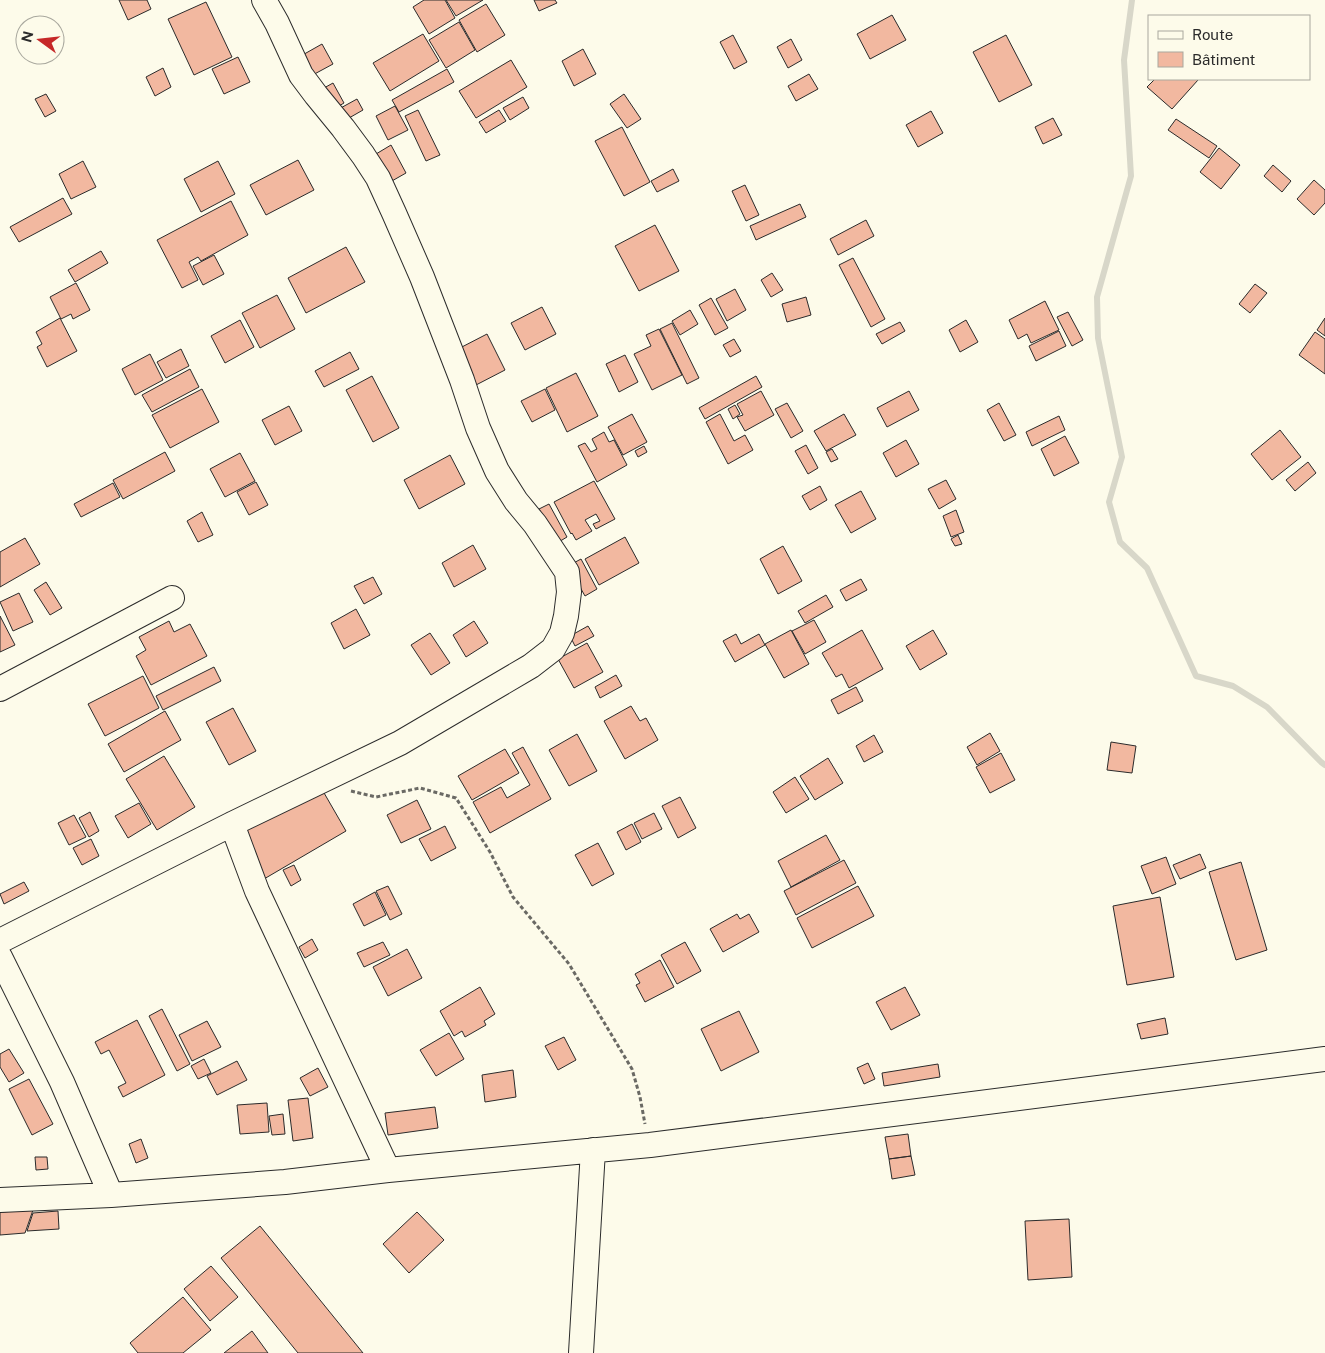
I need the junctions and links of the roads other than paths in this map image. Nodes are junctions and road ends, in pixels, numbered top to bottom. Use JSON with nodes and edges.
{"nodes":[{"id":1,"x":264,"y":0,"type":"edge"},
{"id":2,"x":172,"y":598,"type":"dead end"},
{"id":3,"x":0,"y":689,"type":"edge"},
{"id":4,"x":232,"y":824,"type":"junction"},
{"id":5,"x":0,"y":941,"type":"edge"},
{"id":6,"x":0,"y":956,"type":"edge"},
{"id":7,"x":1325,"y":1059,"type":"edge"},
{"id":8,"x":593,"y":1150,"type":"junction"},
{"id":9,"x":388,"y":1170,"type":"junction"},
{"id":10,"x":111,"y":1195,"type":"junction"},
{"id":11,"x":0,"y":1200,"type":"edge"},
{"id":12,"x":581,"y":1353,"type":"edge"}],
"edges":[{"from":1,"to":4,"type":"street"},
{"from":2,"to":3,"type":"street"},
{"from":4,"to":5,"type":"street"},
{"from":4,"to":9,"type":"street"},
{"from":6,"to":10,"type":"street"},
{"from":7,"to":8,"type":"street"},
{"from":8,"to":9,"type":"street"},
{"from":8,"to":12,"type":"street"},
{"from":9,"to":10,"type":"street"},
{"from":10,"to":11,"type":"street"}]}
